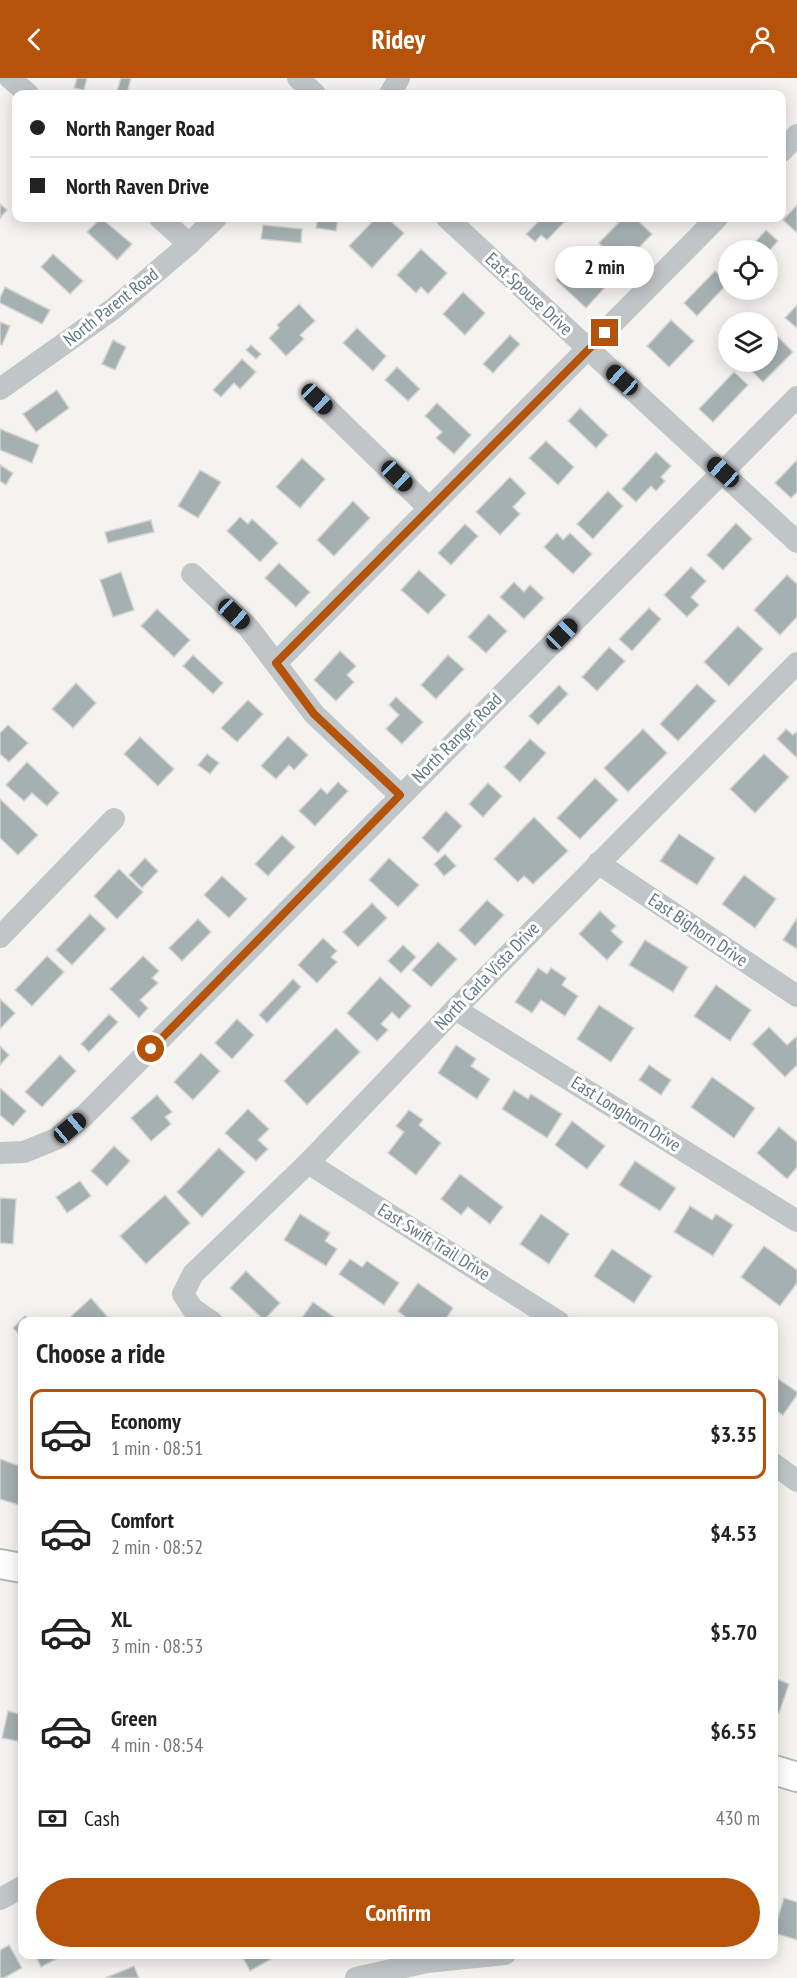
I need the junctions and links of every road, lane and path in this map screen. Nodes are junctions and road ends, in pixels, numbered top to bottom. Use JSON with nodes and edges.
{"nodes":[{"id":1,"x":10,"y":78,"type":"edge"},
{"id":2,"x":298,"y":78,"type":"edge"},
{"id":3,"x":23,"y":90,"type":"edge"},
{"id":4,"x":311,"y":90,"type":"edge"},
{"id":5,"x":797,"y":135,"type":"edge"},
{"id":6,"x":786,"y":147,"type":"edge"},
{"id":7,"x":164,"y":222,"type":"edge"},
{"id":8,"x":212,"y":222,"type":"edge"},
{"id":9,"x":451,"y":222,"type":"edge"},
{"id":10,"x":713,"y":222,"type":"edge"},
{"id":11,"x":189,"y":244,"type":"junction"},
{"id":12,"x":589,"y":350,"type":"junction"},
{"id":13,"x":0,"y":389,"type":"edge"},
{"id":14,"x":797,"y":397,"type":"edge"},
{"id":15,"x":317,"y":399,"type":"dead end"},
{"id":16,"x":723,"y":472,"type":"junction"},
{"id":17,"x":429,"y":508,"type":"junction"},
{"id":18,"x":797,"y":542,"type":"edge"},
{"id":19,"x":192,"y":574,"type":"dead end"},
{"id":20,"x":276,"y":663,"type":"junction"},
{"id":21,"x":797,"y":663,"type":"edge"},
{"id":22,"x":400,"y":795,"type":"junction"},
{"id":23,"x":114,"y":819,"type":"dead end"},
{"id":24,"x":598,"y":863,"type":"junction"},
{"id":25,"x":0,"y":937,"type":"edge"},
{"id":26,"x":797,"y":996,"type":"edge"},
{"id":27,"x":455,"y":1009,"type":"junction"},
{"id":28,"x":0,"y":1153,"type":"edge"},
{"id":29,"x":308,"y":1163,"type":"junction"},
{"id":30,"x":797,"y":1221,"type":"edge"},
{"id":31,"x":205,"y":1317,"type":"edge"},
{"id":32,"x":551,"y":1317,"type":"edge"},
{"id":33,"x":778,"y":1467,"type":"edge"},
{"id":34,"x":797,"y":1481,"type":"edge"},
{"id":35,"x":0,"y":1564,"type":"edge"},
{"id":36,"x":18,"y":1567,"type":"edge"},
{"id":37,"x":778,"y":1771,"type":"edge"},
{"id":38,"x":797,"y":1777,"type":"edge"},
{"id":39,"x":18,"y":1889,"type":"edge"},
{"id":40,"x":0,"y":1899,"type":"edge"},
{"id":41,"x":456,"y":1959,"type":"edge"},
{"id":42,"x":356,"y":1978,"type":"edge"}],
"edges":[{"from":1,"to":3,"type":"street"},
{"from":2,"to":4,"type":"street"},
{"from":5,"to":6,"type":"street"},
{"from":7,"to":11,"type":"street"},
{"from":8,"to":11,"type":"street","name":"North Parent Road"},
{"from":9,"to":12,"type":"street","name":"East Spouse Drive"},
{"from":10,"to":12,"type":"street"},
{"from":11,"to":13,"type":"street","name":"North Parent Road"},
{"from":12,"to":16,"type":"street","name":"East Spouse Drive"},
{"from":12,"to":17,"type":"street"},
{"from":14,"to":16,"type":"street","name":"North Ranger Road"},
{"from":15,"to":17,"type":"street"},
{"from":16,"to":18,"type":"street","name":"East Spouse Drive"},
{"from":16,"to":22,"type":"street","name":"North Ranger Road"},
{"from":17,"to":20,"type":"street"},
{"from":19,"to":20,"type":"street"},
{"from":20,"to":22,"type":"street"},
{"from":21,"to":24,"type":"street","name":"North Carla Vista Drive"},
{"from":22,"to":28,"type":"street","name":"North Ranger Road"},
{"from":23,"to":25,"type":"street"},
{"from":24,"to":26,"type":"street","name":"East Bighorn Drive"},
{"from":24,"to":27,"type":"street","name":"North Carla Vista Drive"},
{"from":27,"to":29,"type":"street","name":"North Carla Vista Drive"},
{"from":27,"to":30,"type":"street","name":"East Longhorn Drive"},
{"from":29,"to":31,"type":"street","name":"North Carla Vista Drive"},
{"from":29,"to":32,"type":"street","name":"East Swift Trail Drive"},
{"from":33,"to":34,"type":"street"},
{"from":35,"to":36,"type":"main road"},
{"from":37,"to":38,"type":"main road"},
{"from":39,"to":40,"type":"street"},
{"from":41,"to":42,"type":"street"}]}
